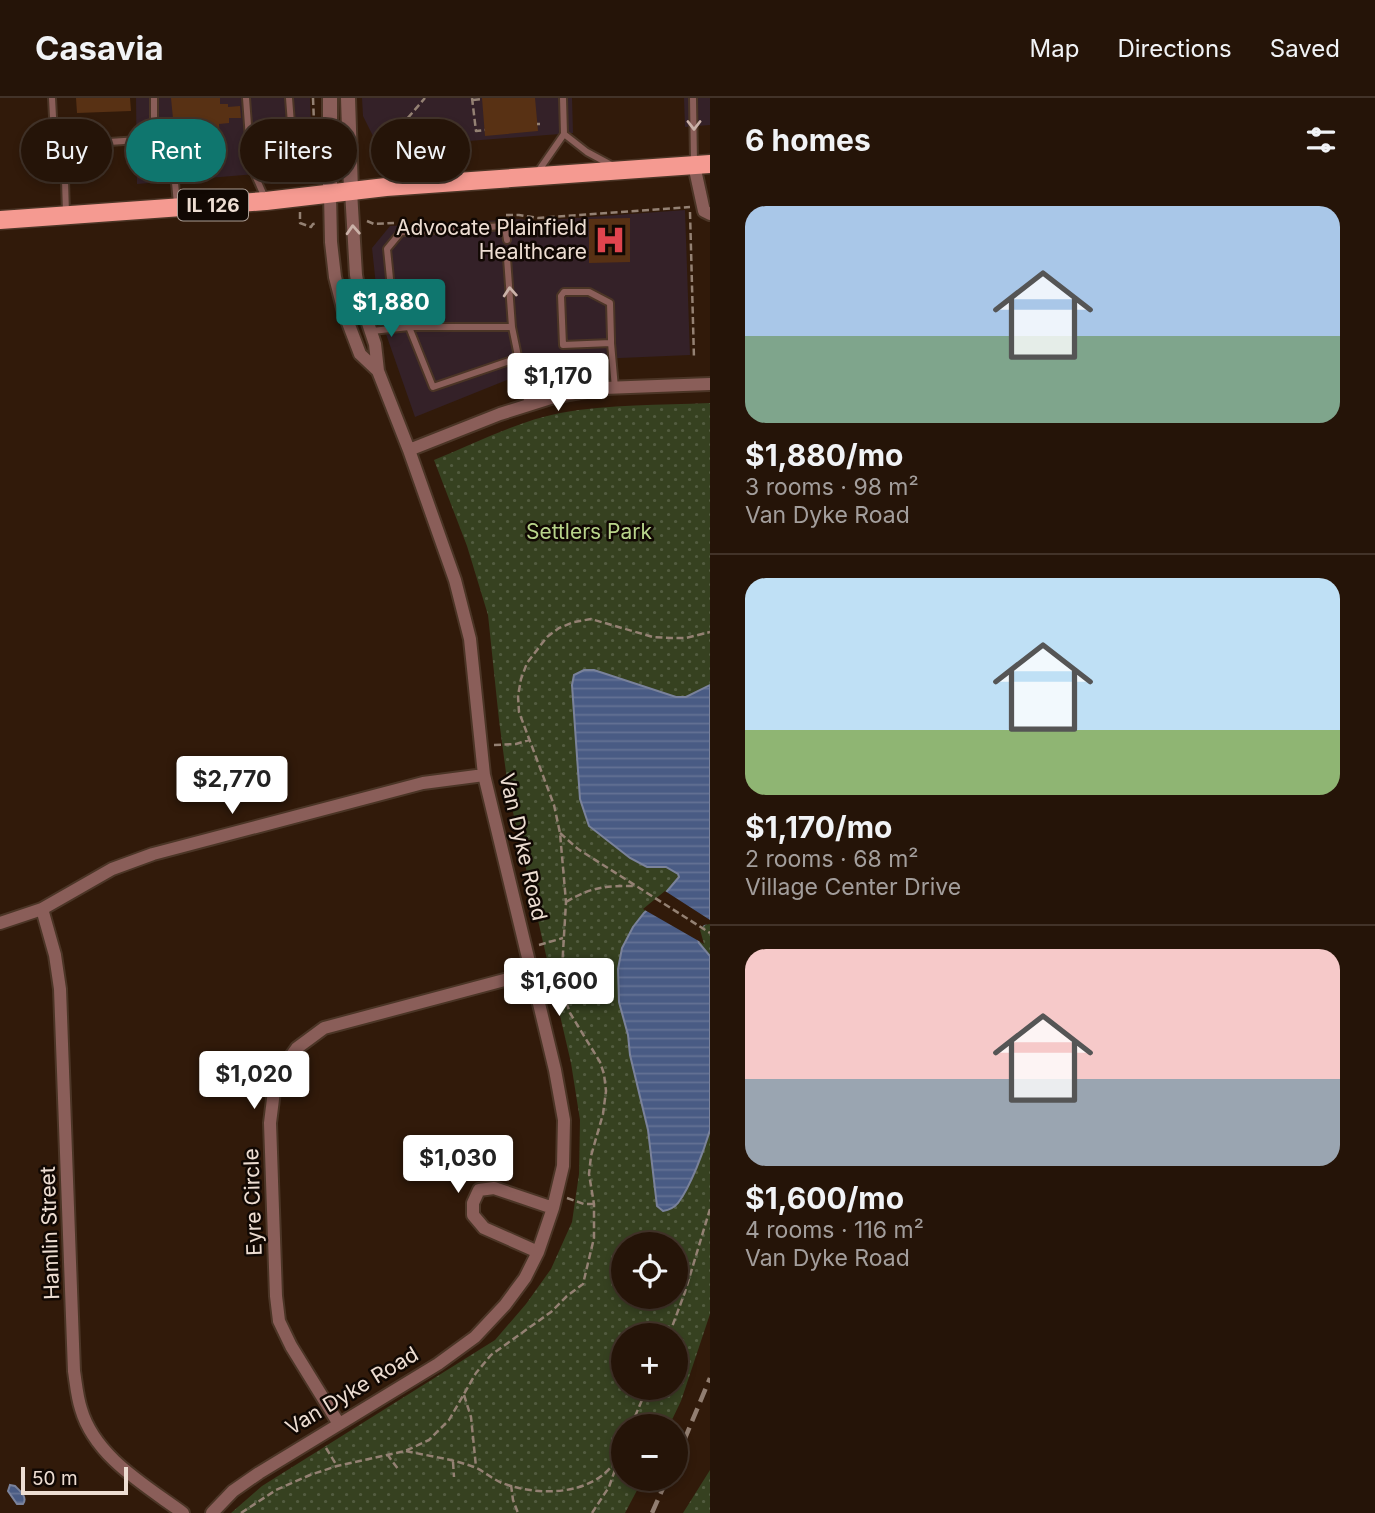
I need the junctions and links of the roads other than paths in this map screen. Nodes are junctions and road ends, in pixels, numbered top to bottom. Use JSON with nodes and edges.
{"nodes":[{"id":1,"x":52,"y":98,"type":"edge"},
{"id":2,"x":154,"y":98,"type":"edge"},
{"id":3,"x":246,"y":98,"type":"edge"},
{"id":4,"x":289,"y":98,"type":"edge"},
{"id":5,"x":330,"y":98,"type":"edge"},
{"id":6,"x":348,"y":98,"type":"edge"},
{"id":7,"x":563,"y":98,"type":"edge"},
{"id":8,"x":693,"y":98,"type":"edge"},
{"id":9,"x":53,"y":119,"type":"edge"},
{"id":10,"x":154,"y":119,"type":"edge"},
{"id":11,"x":248,"y":119,"type":"edge"},
{"id":12,"x":291,"y":119,"type":"edge"},
{"id":13,"x":564,"y":134,"type":"junction"},
{"id":14,"x":702,"y":164,"type":"edge"},
{"id":15,"x":621,"y":170,"type":"junction"},
{"id":16,"x":534,"y":177,"type":"junction"},
{"id":17,"x":65,"y":182,"type":"edge"},
{"id":18,"x":175,"y":182,"type":"edge"},
{"id":19,"x":258,"y":182,"type":"edge"},
{"id":20,"x":351,"y":191,"type":"junction"},
{"id":21,"x":330,"y":194,"type":"junction"},
{"id":22,"x":266,"y":201,"type":"junction"},
{"id":23,"x":177,"y":207,"type":"junction"},
{"id":24,"x":710,"y":214,"type":"edge"},
{"id":25,"x":66,"y":216,"type":"junction"},
{"id":26,"x":0,"y":220,"type":"edge"},
{"id":27,"x":506,"y":240,"type":"dead end"},
{"id":28,"x":508,"y":258,"type":"dead end"},
{"id":29,"x":409,"y":327,"type":"junction"},
{"id":30,"x":512,"y":327,"type":"junction"},
{"id":31,"x":395,"y":328,"type":"junction"},
{"id":32,"x":372,"y":331,"type":"junction"},
{"id":33,"x":611,"y":343,"type":"junction"},
{"id":34,"x":518,"y":358,"type":"junction"},
{"id":35,"x":378,"y":371,"type":"junction"},
{"id":36,"x":710,"y":384,"type":"edge"},
{"id":37,"x":615,"y":388,"type":"junction"},
{"id":38,"x":528,"y":405,"type":"junction"},
{"id":39,"x":409,"y":450,"type":"junction"},
{"id":40,"x":484,"y":775,"type":"junction"},
{"id":41,"x":42,"y":909,"type":"junction"},
{"id":42,"x":0,"y":923,"type":"edge"},
{"id":43,"x":531,"y":973,"type":"junction"},
{"id":44,"x":553,"y":1208,"type":"junction"},
{"id":45,"x":538,"y":1252,"type":"junction"},
{"id":46,"x":339,"y":1424,"type":"junction"},
{"id":47,"x":183,"y":1513,"type":"edge"},
{"id":48,"x":212,"y":1513,"type":"edge"}],
"edges":[{"from":1,"to":9,"type":"lane"},
{"from":2,"to":10,"type":"lane"},
{"from":3,"to":11,"type":"lane"},
{"from":4,"to":12,"type":"lane"},
{"from":5,"to":21,"type":"street","name":"Van Dyke Road"},
{"from":6,"to":20,"type":"street","name":"Van Dyke Road"},
{"from":7,"to":13,"type":"lane"},
{"from":8,"to":14,"type":"lane","one_way":true},
{"from":13,"to":15,"type":"lane"},
{"from":13,"to":16,"type":"lane"},
{"from":14,"to":15,"type":"main road"},
{"from":14,"to":24,"type":"street"},
{"from":15,"to":16,"type":"main road"},
{"from":16,"to":20,"type":"main road"},
{"from":17,"to":25,"type":"lane"},
{"from":18,"to":23,"type":"lane"},
{"from":19,"to":22,"type":"lane"},
{"from":20,"to":21,"type":"main road"},
{"from":32,"to":20,"type":"street","name":"Van Dyke Road","one_way":true},
{"from":21,"to":22,"type":"main road","number":"IL 126"},
{"from":21,"to":35,"type":"street","name":"Van Dyke Road"},
{"from":22,"to":23,"type":"main road","number":"IL 126"},
{"from":23,"to":25,"type":"main road","number":"IL 126"},
{"from":25,"to":26,"type":"main road","number":"IL 126"},
{"from":27,"to":31,"type":"lane"},
{"from":30,"to":28,"type":"lane","one_way":true},
{"from":29,"to":30,"type":"lane"},
{"from":29,"to":31,"type":"lane"},
{"from":29,"to":34,"type":"lane"},
{"from":30,"to":34,"type":"lane"},
{"from":31,"to":32,"type":"lane"},
{"from":32,"to":35,"type":"street","name":"Van Dyke Road"},
{"from":33,"to":33,"type":"lane"},
{"from":33,"to":37,"type":"lane"},
{"from":34,"to":38,"type":"lane"},
{"from":35,"to":39,"type":"street","name":"Van Dyke Road"},
{"from":36,"to":37,"type":"street"},
{"from":37,"to":38,"type":"street"},
{"from":38,"to":39,"type":"street"},
{"from":39,"to":40,"type":"street","name":"Van Dyke Road"},
{"from":40,"to":41,"type":"street"},
{"from":40,"to":43,"type":"street","name":"Van Dyke Road"},
{"from":41,"to":42,"type":"street"},
{"from":41,"to":47,"type":"street","name":"Hamlin Street"},
{"from":43,"to":44,"type":"street","name":"Van Dyke Road"},
{"from":43,"to":46,"type":"street","name":"Eyre Circle"},
{"from":44,"to":45,"type":"street","name":"Van Dyke Road"},
{"from":44,"to":45,"type":"street"},
{"from":45,"to":46,"type":"street","name":"Van Dyke Road"},
{"from":46,"to":48,"type":"street","name":"Van Dyke Road"}]}
